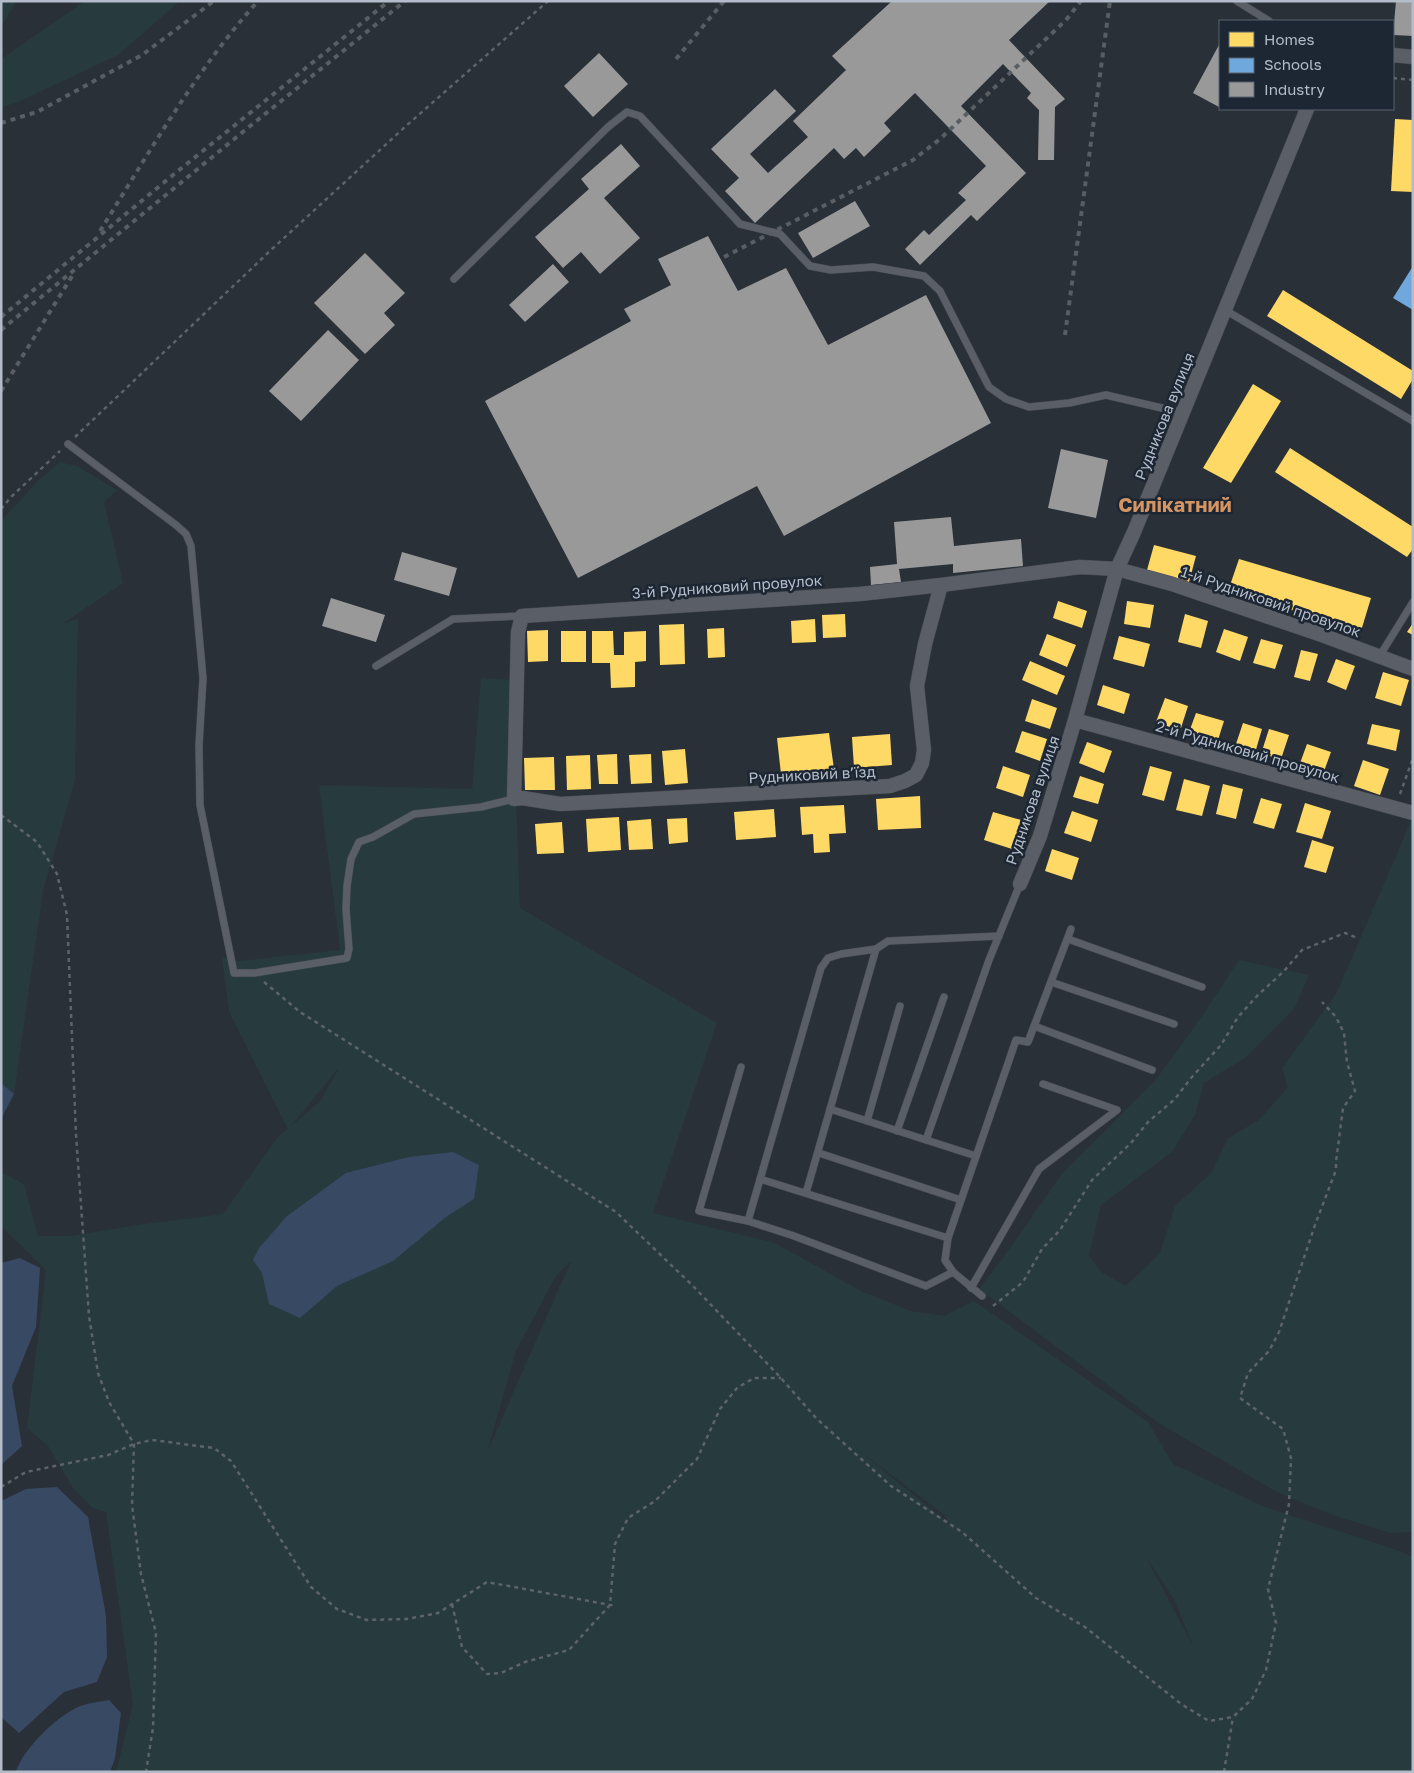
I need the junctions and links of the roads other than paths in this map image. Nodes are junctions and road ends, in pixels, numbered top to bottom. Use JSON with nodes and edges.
{"nodes":[{"id":1,"x":1237,"y":1,"type":"edge"},
{"id":2,"x":1267,"y":20,"type":"edge"},
{"id":3,"x":1394,"y":55,"type":"edge"},
{"id":4,"x":1413,"y":57,"type":"edge"},
{"id":5,"x":1307,"y":110,"type":"edge"},
{"id":6,"x":454,"y":278,"type":"dead end"},
{"id":7,"x":1225,"y":310,"type":"junction"},
{"id":8,"x":1183,"y":413,"type":"junction"},
{"id":9,"x":1413,"y":421,"type":"edge"},
{"id":10,"x":68,"y":444,"type":"road end"},
{"id":11,"x":1117,"y":569,"type":"junction"},
{"id":12,"x":941,"y":585,"type":"junction"},
{"id":13,"x":1413,"y":602,"type":"edge"},
{"id":14,"x":522,"y":616,"type":"junction"},
{"id":15,"x":1379,"y":657,"type":"junction"},
{"id":16,"x":376,"y":666,"type":"dead end"},
{"id":17,"x":1413,"y":669,"type":"edge"},
{"id":18,"x":1076,"y":720,"type":"junction"},
{"id":19,"x":514,"y":799,"type":"junction"},
{"id":20,"x":1413,"y":813,"type":"edge"},
{"id":21,"x":1020,"y":884,"type":"joint"},
{"id":22,"x":1071,"y":929,"type":"dead end"},
{"id":23,"x":999,"y":936,"type":"junction"},
{"id":24,"x":1068,"y":939,"type":"junction"},
{"id":25,"x":876,"y":949,"type":"junction"},
{"id":26,"x":1051,"y":982,"type":"junction"},
{"id":27,"x":1202,"y":987,"type":"dead end"},
{"id":28,"x":944,"y":997,"type":"dead end"},
{"id":29,"x":900,"y":1006,"type":"dead end"},
{"id":30,"x":1174,"y":1024,"type":"dead end"},
{"id":31,"x":1034,"y":1026,"type":"junction"},
{"id":32,"x":741,"y":1067,"type":"dead end"},
{"id":33,"x":1152,"y":1070,"type":"dead end"},
{"id":34,"x":1044,"y":1084,"type":"dead end"},
{"id":35,"x":830,"y":1109,"type":"junction"},
{"id":36,"x":867,"y":1121,"type":"junction"},
{"id":37,"x":897,"y":1131,"type":"junction"},
{"id":38,"x":926,"y":1140,"type":"junction"},
{"id":39,"x":819,"y":1153,"type":"junction"},
{"id":40,"x":976,"y":1156,"type":"junction"},
{"id":41,"x":760,"y":1179,"type":"junction"},
{"id":42,"x":806,"y":1193,"type":"junction"},
{"id":43,"x":961,"y":1200,"type":"junction"},
{"id":44,"x":748,"y":1221,"type":"junction"},
{"id":45,"x":948,"y":1238,"type":"junction"},
{"id":46,"x":953,"y":1272,"type":"junction"},
{"id":47,"x":971,"y":1288,"type":"junction"},
{"id":48,"x":982,"y":1296,"type":"dead end"}],
"edges":[{"from":1,"to":2,"type":"lane"},
{"from":3,"to":4,"type":"street"},
{"from":5,"to":7,"type":"street","name":"Рудникова вулиця"},
{"from":6,"to":8,"type":"lane"},
{"from":7,"to":8,"type":"street","name":"Рудникова вулиця"},
{"from":7,"to":9,"type":"lane"},
{"from":8,"to":11,"type":"street","name":"Рудникова вулиця"},
{"from":10,"to":19,"type":"lane"},
{"from":11,"to":12,"type":"street","name":"3-й Рудниковий провулок"},
{"from":11,"to":15,"type":"street","name":"1-й Рудниковий провулок"},
{"from":11,"to":18,"type":"street","name":"Рудникова вулиця"},
{"from":12,"to":14,"type":"street","name":"3-й Рудниковий провулок"},
{"from":12,"to":19,"type":"street","name":"Рудниковий в’їзд"},
{"from":13,"to":15,"type":"lane"},
{"from":14,"to":16,"type":"lane"},
{"from":14,"to":19,"type":"street"},
{"from":15,"to":17,"type":"street","name":"1-й Рудниковий провулок"},
{"from":18,"to":20,"type":"street","name":"2-й Рудниковий провулок"},
{"from":18,"to":21,"type":"street","name":"Рудникова вулиця"},
{"from":21,"to":23,"type":"lane"},
{"from":22,"to":24,"type":"lane"},
{"from":23,"to":25,"type":"lane"},
{"from":23,"to":38,"type":"lane"},
{"from":24,"to":26,"type":"lane"},
{"from":24,"to":27,"type":"lane"},
{"from":25,"to":35,"type":"lane"},
{"from":25,"to":41,"type":"lane"},
{"from":26,"to":30,"type":"lane"},
{"from":26,"to":31,"type":"lane"},
{"from":28,"to":37,"type":"lane"},
{"from":29,"to":36,"type":"lane"},
{"from":31,"to":33,"type":"lane"},
{"from":31,"to":40,"type":"lane"},
{"from":32,"to":44,"type":"lane"},
{"from":34,"to":47,"type":"lane"},
{"from":35,"to":36,"type":"lane"},
{"from":35,"to":39,"type":"lane"},
{"from":36,"to":37,"type":"lane"},
{"from":37,"to":38,"type":"lane"},
{"from":38,"to":40,"type":"lane"},
{"from":39,"to":42,"type":"lane"},
{"from":39,"to":43,"type":"lane"},
{"from":40,"to":43,"type":"lane"},
{"from":41,"to":42,"type":"lane"},
{"from":41,"to":44,"type":"lane"},
{"from":42,"to":45,"type":"lane"},
{"from":43,"to":45,"type":"lane"},
{"from":44,"to":46,"type":"lane"},
{"from":45,"to":46,"type":"lane"},
{"from":46,"to":47,"type":"lane"},
{"from":47,"to":48,"type":"lane"}]}
